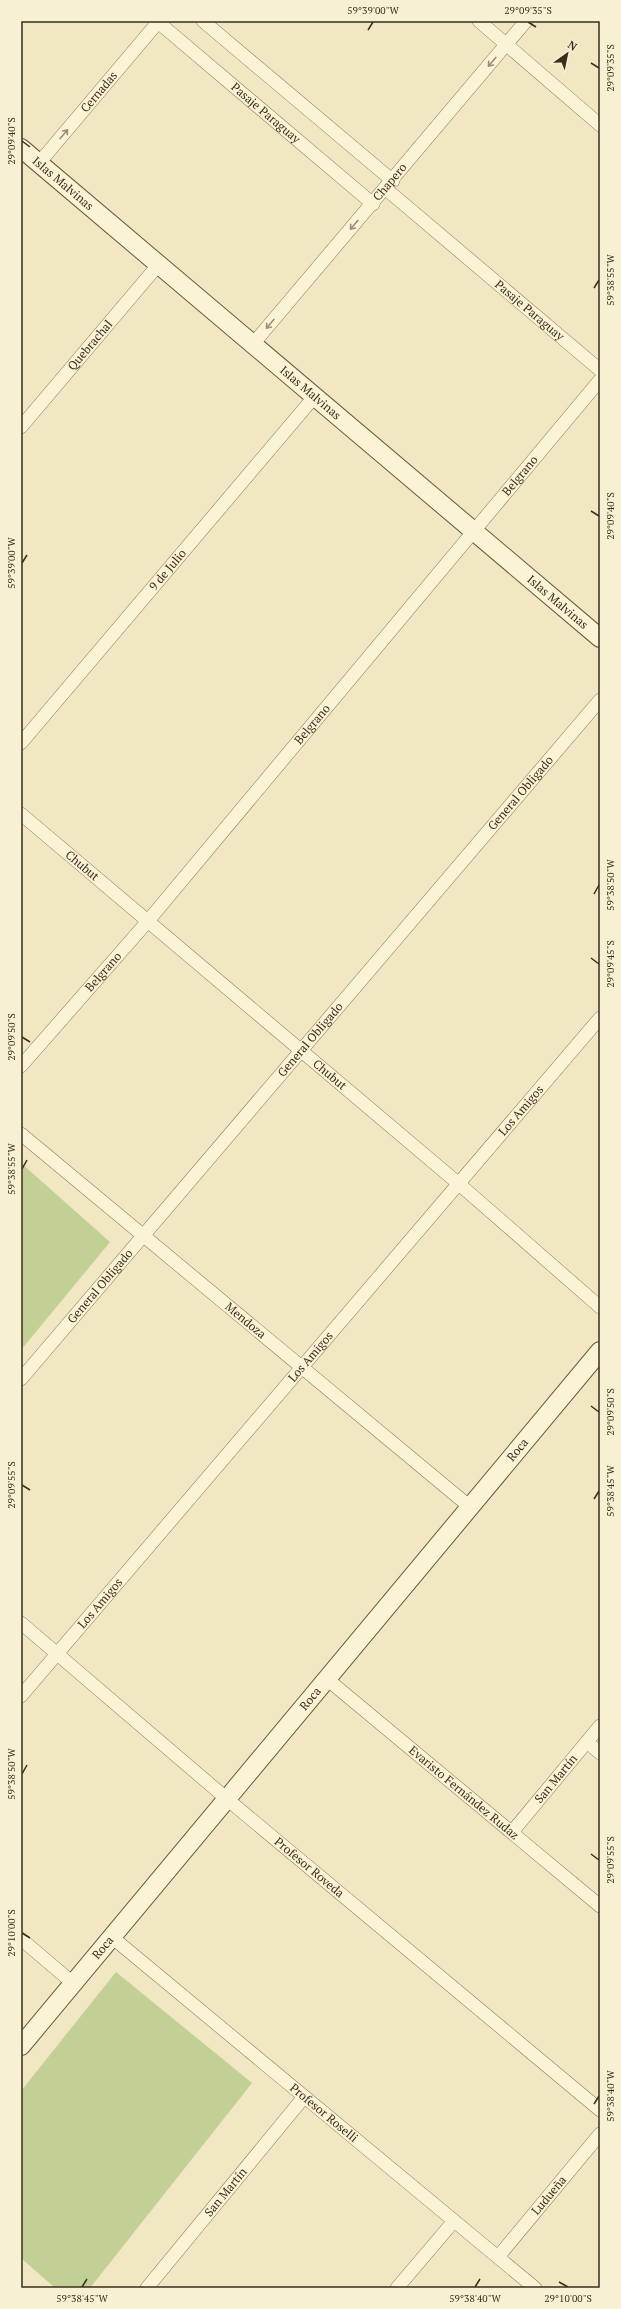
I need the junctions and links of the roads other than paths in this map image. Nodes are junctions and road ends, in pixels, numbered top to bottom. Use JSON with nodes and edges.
{"nodes":[{"id":1,"x":158,"y":21,"type":"edge"},
{"id":2,"x":203,"y":21,"type":"edge"},
{"id":3,"x":479,"y":21,"type":"edge"},
{"id":4,"x":526,"y":21,"type":"edge"},
{"id":5,"x":507,"y":44,"type":"junction"},
{"id":6,"x":600,"y":125,"type":"edge"},
{"id":7,"x":21,"y":148,"type":"edge"},
{"id":8,"x":39,"y":164,"type":"junction"},
{"id":9,"x":389,"y":185,"type":"junction"},
{"id":10,"x":373,"y":204,"type":"junction"},
{"id":11,"x":158,"y":264,"type":"junction"},
{"id":12,"x":254,"y":344,"type":"junction"},
{"id":13,"x":600,"y":370,"type":"edge"},
{"id":14,"x":600,"y":380,"type":"edge"},
{"id":15,"x":315,"y":396,"type":"junction"},
{"id":16,"x":21,"y":427,"type":"edge"},
{"id":17,"x":474,"y":531,"type":"junction"},
{"id":18,"x":600,"y":638,"type":"edge"},
{"id":19,"x":600,"y":700,"type":"edge"},
{"id":20,"x":21,"y":743,"type":"edge"},
{"id":21,"x":21,"y":814,"type":"edge"},
{"id":22,"x":148,"y":921,"type":"junction"},
{"id":23,"x":600,"y":1018,"type":"edge"},
{"id":24,"x":301,"y":1051,"type":"junction"},
{"id":25,"x":21,"y":1066,"type":"edge"},
{"id":26,"x":21,"y":1134,"type":"edge"},
{"id":27,"x":459,"y":1184,"type":"junction"},
{"id":28,"x":143,"y":1236,"type":"junction"},
{"id":29,"x":600,"y":1307,"type":"edge"},
{"id":30,"x":600,"y":1351,"type":"edge"},
{"id":31,"x":302,"y":1368,"type":"junction"},
{"id":32,"x":21,"y":1379,"type":"edge"},
{"id":33,"x":470,"y":1507,"type":"junction"},
{"id":34,"x":21,"y":1624,"type":"edge"},
{"id":35,"x":57,"y":1654,"type":"junction"},
{"id":36,"x":327,"y":1679,"type":"junction"},
{"id":37,"x":21,"y":1696,"type":"edge"},
{"id":38,"x":600,"y":1726,"type":"edge"},
{"id":39,"x":587,"y":1742,"type":"junction"},
{"id":40,"x":600,"y":1752,"type":"edge"},
{"id":41,"x":227,"y":1799,"type":"junction"},
{"id":42,"x":512,"y":1832,"type":"junction"},
{"id":43,"x":600,"y":1906,"type":"edge"},
{"id":44,"x":113,"y":1938,"type":"junction"},
{"id":45,"x":21,"y":1939,"type":"edge"},
{"id":46,"x":74,"y":1984,"type":"junction"},
{"id":47,"x":21,"y":2046,"type":"edge"},
{"id":48,"x":304,"y":2097,"type":"junction"},
{"id":49,"x":600,"y":2110,"type":"edge"},
{"id":50,"x":600,"y":2134,"type":"edge"},
{"id":51,"x":454,"y":2221,"type":"junction"},
{"id":52,"x":498,"y":2257,"type":"junction"},
{"id":53,"x":147,"y":2288,"type":"edge"},
{"id":54,"x":397,"y":2288,"type":"edge"},
{"id":55,"x":535,"y":2288,"type":"edge"}],
"edges":[{"from":8,"to":1,"type":"street","name":"Cernadas","one_way":true},
{"from":1,"to":10,"type":"street","name":"Pasaje Paraguay"},
{"from":2,"to":9,"type":"street","name":"Pasaje Paraguay"},
{"from":3,"to":5,"type":"street"},
{"from":4,"to":5,"type":"street","name":"Chapero"},
{"from":5,"to":6,"type":"street"},
{"from":5,"to":9,"type":"street","name":"Chapero","one_way":true},
{"from":7,"to":8,"type":"street","name":"Islas Malvinas"},
{"from":8,"to":11,"type":"street","name":"Islas Malvinas"},
{"from":9,"to":10,"type":"street","name":"Chapero"},
{"from":9,"to":13,"type":"street","name":"Pasaje Paraguay"},
{"from":10,"to":12,"type":"street","name":"Chapero","one_way":true},
{"from":11,"to":12,"type":"street","name":"Islas Malvinas"},
{"from":11,"to":16,"type":"street","name":"Quebrachal"},
{"from":12,"to":15,"type":"street","name":"Islas Malvinas"},
{"from":14,"to":17,"type":"street","name":"Belgrano"},
{"from":15,"to":17,"type":"street","name":"Islas Malvinas"},
{"from":15,"to":20,"type":"street","name":"9 de Julio"},
{"from":17,"to":18,"type":"street","name":"Islas Malvinas"},
{"from":17,"to":22,"type":"street","name":"Belgrano"},
{"from":19,"to":24,"type":"street","name":"General Obligado"},
{"from":21,"to":22,"type":"street","name":"Chubut"},
{"from":22,"to":24,"type":"street","name":"Chubut"},
{"from":22,"to":25,"type":"street","name":"Belgrano"},
{"from":23,"to":27,"type":"street","name":"Los Amigos"},
{"from":24,"to":27,"type":"street","name":"Chubut"},
{"from":24,"to":28,"type":"street","name":"General Obligado"},
{"from":26,"to":28,"type":"street","name":"Mendoza"},
{"from":27,"to":29,"type":"street","name":"Chubut"},
{"from":27,"to":31,"type":"street","name":"Los Amigos"},
{"from":28,"to":31,"type":"street","name":"Mendoza"},
{"from":28,"to":32,"type":"street","name":"General Obligado"},
{"from":30,"to":33,"type":"street","name":"Roca"},
{"from":31,"to":33,"type":"street","name":"Mendoza"},
{"from":31,"to":35,"type":"street","name":"Los Amigos"},
{"from":33,"to":36,"type":"street","name":"Roca"},
{"from":34,"to":35,"type":"street","name":"Profesor Roveda"},
{"from":35,"to":37,"type":"street","name":"Los Amigos"},
{"from":35,"to":41,"type":"street","name":"Profesor Roveda"},
{"from":36,"to":41,"type":"street","name":"Roca"},
{"from":36,"to":42,"type":"street","name":"Evaristo Fernández Rudaz"},
{"from":38,"to":39,"type":"street","name":"San Martín"},
{"from":39,"to":40,"type":"street"},
{"from":39,"to":42,"type":"street","name":"San Martín"},
{"from":41,"to":44,"type":"street","name":"Roca"},
{"from":41,"to":49,"type":"street","name":"Profesor Roveda"},
{"from":42,"to":43,"type":"street","name":"Evaristo Fernández Rudaz"},
{"from":44,"to":46,"type":"street","name":"Roca"},
{"from":44,"to":48,"type":"street","name":"Profesor Roselli"},
{"from":45,"to":46,"type":"street"},
{"from":46,"to":47,"type":"street","name":"Roca"},
{"from":48,"to":51,"type":"street","name":"Profesor Roselli"},
{"from":48,"to":53,"type":"street","name":"San Martín"},
{"from":50,"to":52,"type":"street","name":"Ludueña"},
{"from":51,"to":52,"type":"street","name":"Profesor Roselli"},
{"from":51,"to":54,"type":"street"},
{"from":52,"to":55,"type":"street","name":"Profesor Roselli"}]}
